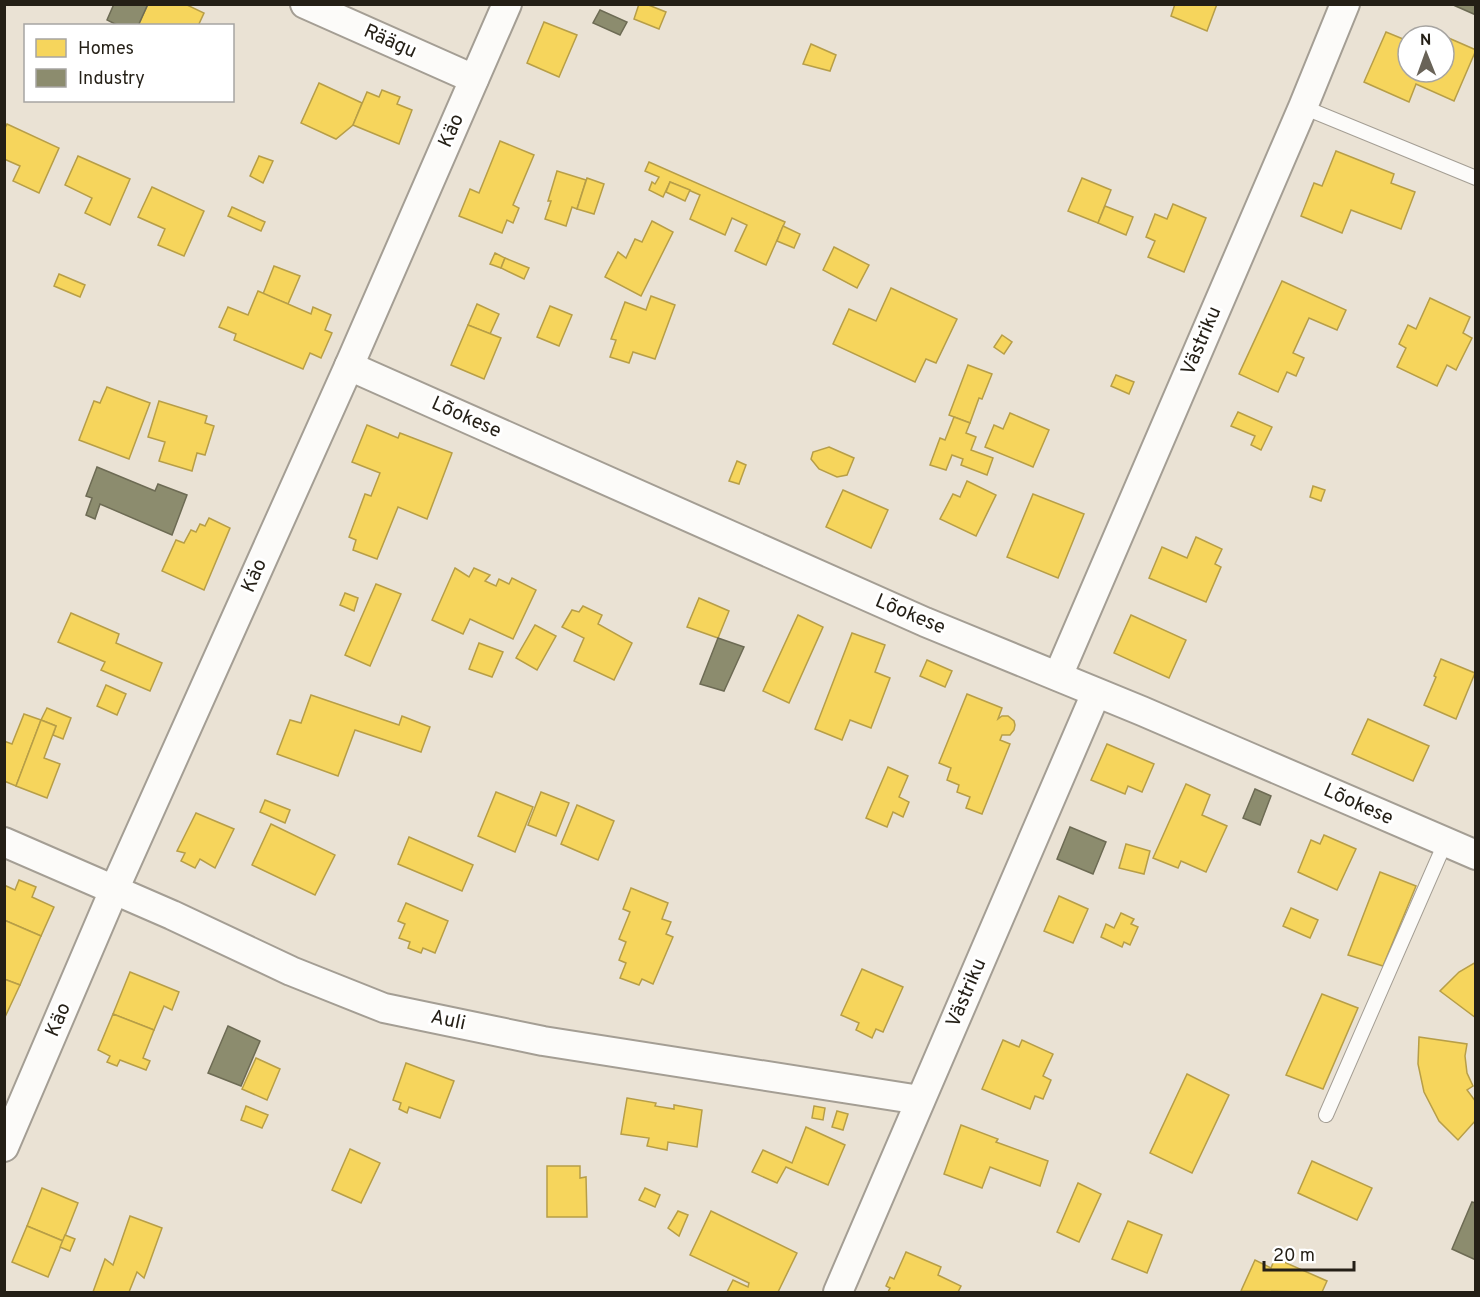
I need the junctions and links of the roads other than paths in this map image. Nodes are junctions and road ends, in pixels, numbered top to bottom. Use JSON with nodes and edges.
{"nodes":[{"id":1,"x":305,"y":4,"type":"edge"},
{"id":2,"x":507,"y":4,"type":"edge"},
{"id":3,"x":1345,"y":4,"type":"edge"},
{"id":4,"x":474,"y":79,"type":"junction"},
{"id":5,"x":1303,"y":107,"type":"junction"},
{"id":6,"x":1476,"y":178,"type":"edge"},
{"id":7,"x":349,"y":366,"type":"junction"},
{"id":8,"x":1058,"y":676,"type":"junction"},
{"id":9,"x":1096,"y":693,"type":"junction"},
{"id":10,"x":4,"y":842,"type":"edge"},
{"id":11,"x":1445,"y":843,"type":"junction"},
{"id":12,"x":1476,"y":855,"type":"edge"},
{"id":13,"x":114,"y":890,"type":"junction"},
{"id":14,"x":921,"y":1100,"type":"junction"},
{"id":15,"x":1326,"y":1115,"type":"dead end"},
{"id":16,"x":4,"y":1147,"type":"edge"},
{"id":17,"x":838,"y":1293,"type":"edge"}],
"edges":[{"from":1,"to":4,"type":"street","name":"Räägu"},
{"from":2,"to":4,"type":"street","name":"Käo"},
{"from":3,"to":5,"type":"street","name":"Västriku"},
{"from":4,"to":7,"type":"street","name":"Käo"},
{"from":5,"to":6,"type":"lane"},
{"from":5,"to":8,"type":"street","name":"Västriku"},
{"from":7,"to":8,"type":"street","name":"Lõokese"},
{"from":7,"to":13,"type":"street","name":"Käo"},
{"from":8,"to":9,"type":"street","name":"Lõokese"},
{"from":9,"to":11,"type":"street","name":"Lõokese"},
{"from":9,"to":14,"type":"street","name":"Västriku"},
{"from":10,"to":13,"type":"street","name":"Auli"},
{"from":11,"to":12,"type":"street","name":"Lõokese"},
{"from":11,"to":15,"type":"lane"},
{"from":13,"to":14,"type":"street","name":"Auli"},
{"from":13,"to":16,"type":"street","name":"Käo"},
{"from":14,"to":17,"type":"street","name":"Västriku"}]}
